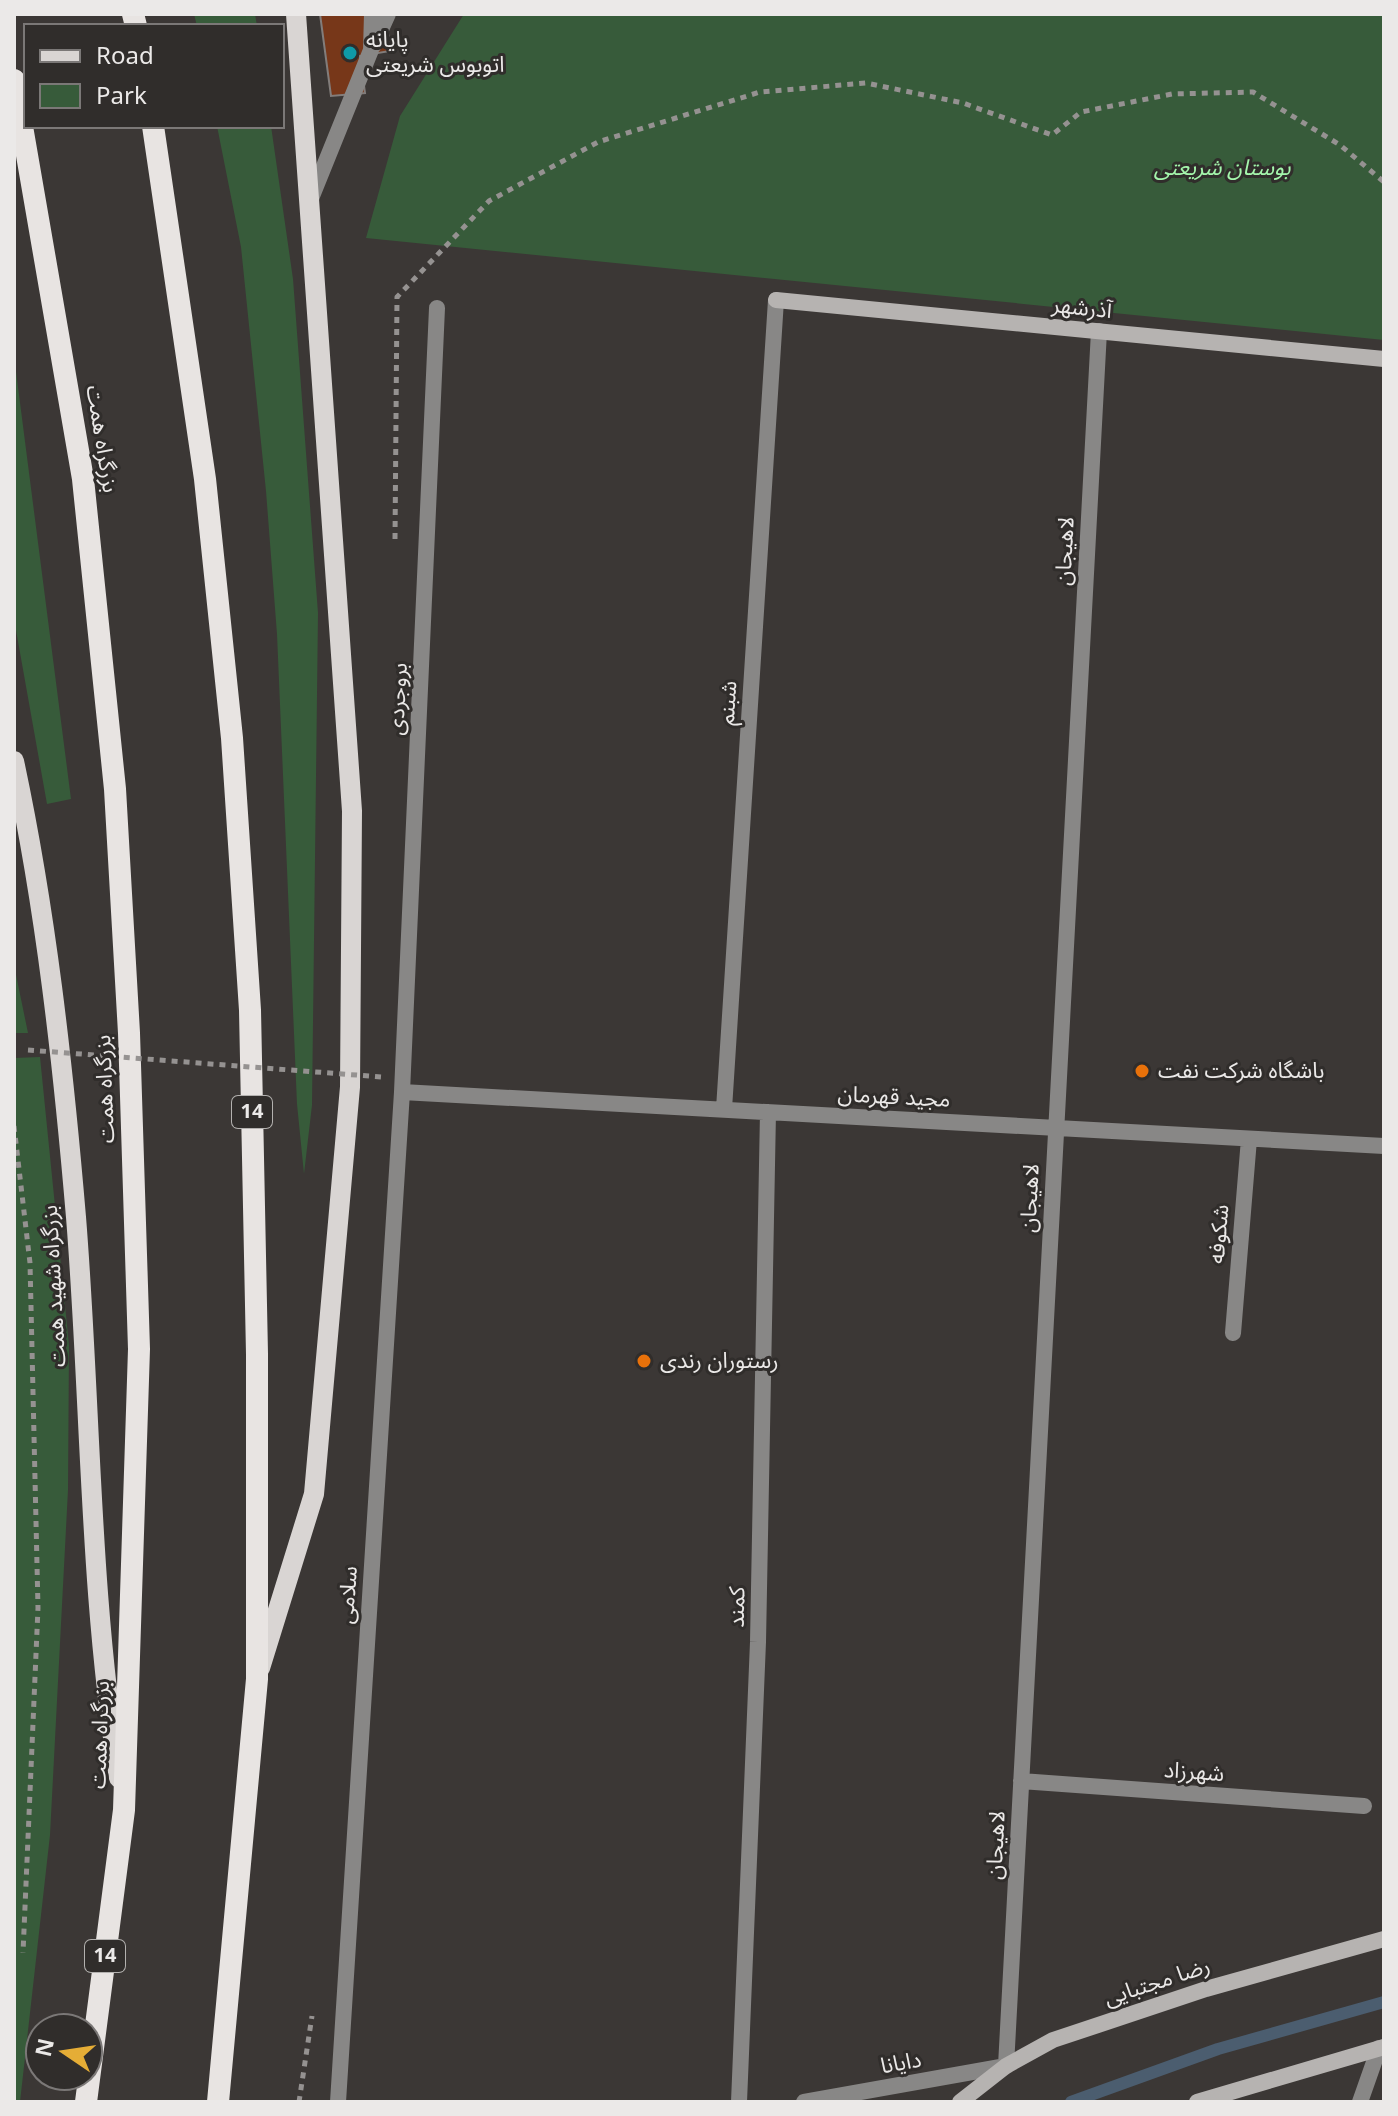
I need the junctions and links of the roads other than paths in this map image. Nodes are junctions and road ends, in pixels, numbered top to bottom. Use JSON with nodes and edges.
{"nodes":[{"id":1,"x":296,"y":14,"type":"edge"},
{"id":2,"x":372,"y":14,"type":"edge"},
{"id":3,"x":388,"y":14,"type":"edge"},
{"id":4,"x":371,"y":50,"type":"junction"},
{"id":5,"x":14,"y":80,"type":"edge"},
{"id":6,"x":153,"y":128,"type":"edge"},
{"id":7,"x":309,"y":202,"type":"junction"},
{"id":8,"x":776,"y":300,"type":"joint"},
{"id":9,"x":437,"y":308,"type":"dead end"},
{"id":10,"x":1099,"y":331,"type":"junction"},
{"id":11,"x":1384,"y":359,"type":"edge"},
{"id":12,"x":14,"y":761,"type":"edge"},
{"id":13,"x":402,"y":1092,"type":"junction"},
{"id":14,"x":724,"y":1109,"type":"junction"},
{"id":15,"x":768,"y":1112,"type":"junction"},
{"id":16,"x":1056,"y":1128,"type":"junction"},
{"id":17,"x":1249,"y":1139,"type":"junction"},
{"id":18,"x":1384,"y":1146,"type":"edge"},
{"id":19,"x":1233,"y":1333,"type":"dead end"},
{"id":20,"x":257,"y":1679,"type":"junction"},
{"id":21,"x":1021,"y":1781,"type":"junction"},
{"id":22,"x":1364,"y":1806,"type":"dead end"},
{"id":23,"x":124,"y":1810,"type":"junction"},
{"id":24,"x":1384,"y":1939,"type":"edge"},
{"id":25,"x":1382,"y":2048,"type":"edge"},
{"id":26,"x":1006,"y":2066,"type":"junction"},
{"id":27,"x":86,"y":2102,"type":"edge"},
{"id":28,"x":218,"y":2102,"type":"edge"},
{"id":29,"x":338,"y":2102,"type":"edge"},
{"id":30,"x":739,"y":2102,"type":"edge"},
{"id":31,"x":804,"y":2102,"type":"edge"},
{"id":32,"x":960,"y":2102,"type":"edge"},
{"id":33,"x":1197,"y":2102,"type":"edge"},
{"id":34,"x":1360,"y":2102,"type":"edge"}],
"edges":[{"from":1,"to":7,"type":"main road"},
{"from":2,"to":4,"type":"street"},
{"from":3,"to":4,"type":"street"},
{"from":4,"to":7,"type":"street"},
{"from":5,"to":23,"type":"highway","name":"بزرگراه همت","number":"14"},
{"from":6,"to":20,"type":"highway","number":"14"},
{"from":7,"to":20,"type":"main road"},
{"from":8,"to":10,"type":"main road","name":"آذرشهر"},
{"from":8,"to":14,"type":"street","name":"شبنم"},
{"from":9,"to":13,"type":"street","name":"بروجردی"},
{"from":10,"to":11,"type":"main road","name":"آذرشهر"},
{"from":10,"to":16,"type":"street","name":"لاهیجان"},
{"from":12,"to":23,"type":"main road","name":"بزرگراه شهید همت"},
{"from":13,"to":14,"type":"street","name":"مجید قهرمان"},
{"from":13,"to":29,"type":"street","name":"سلامی"},
{"from":14,"to":15,"type":"street","name":"مجید قهرمان"},
{"from":15,"to":16,"type":"street","name":"مجید قهرمان"},
{"from":15,"to":30,"type":"street","name":"کمند"},
{"from":16,"to":17,"type":"street","name":"مجید قهرمان"},
{"from":16,"to":21,"type":"street","name":"لاهیجان"},
{"from":17,"to":18,"type":"street","name":"مجید قهرمان"},
{"from":17,"to":19,"type":"street","name":"شکوفه"},
{"from":20,"to":28,"type":"highway","number":"14"},
{"from":21,"to":22,"type":"street","name":"شهرزاد"},
{"from":21,"to":26,"type":"street","name":"لاهیجان"},
{"from":23,"to":27,"type":"highway","name":"بزرگراه همت","number":"14"},
{"from":24,"to":26,"type":"main road","name":"رضا مجتبایی"},
{"from":25,"to":33,"type":"main road"},
{"from":25,"to":34,"type":"street"},
{"from":26,"to":31,"type":"street","name":"دایانا"},
{"from":26,"to":32,"type":"main road","name":"رضا مجتبایی"}]}
